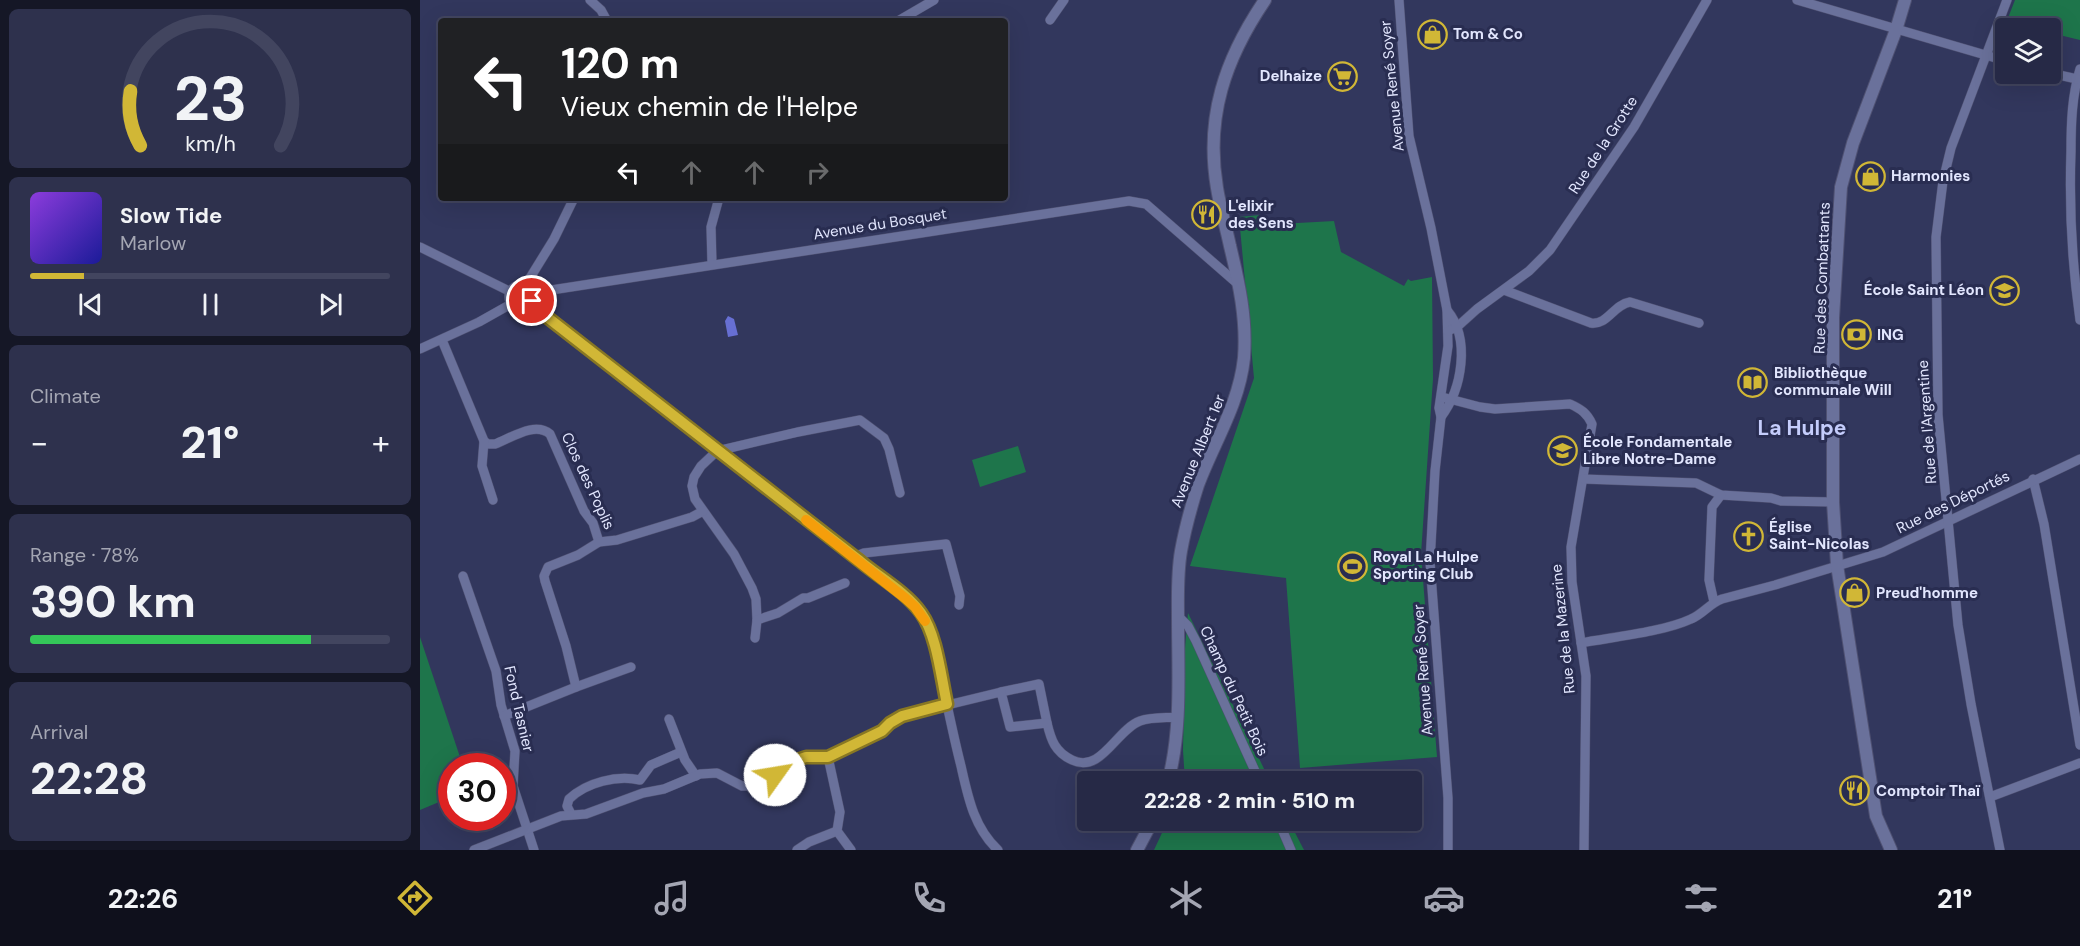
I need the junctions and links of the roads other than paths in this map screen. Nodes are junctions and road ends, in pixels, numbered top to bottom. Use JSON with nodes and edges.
{"nodes":[{"id":1,"x":590,"y":0,"type":"edge"},
{"id":2,"x":934,"y":0,"type":"edge"},
{"id":3,"x":1064,"y":0,"type":"edge"},
{"id":4,"x":1265,"y":0,"type":"edge"},
{"id":5,"x":1399,"y":0,"type":"edge"},
{"id":6,"x":1707,"y":0,"type":"edge"},
{"id":7,"x":1797,"y":0,"type":"edge"},
{"id":8,"x":1905,"y":0,"type":"edge"},
{"id":9,"x":2007,"y":0,"type":"edge"},
{"id":10,"x":605,"y":18,"type":"edge"},
{"id":11,"x":903,"y":18,"type":"edge"},
{"id":12,"x":1050,"y":20,"type":"dead end"},
{"id":13,"x":1896,"y":30,"type":"junction"},
{"id":14,"x":1987,"y":56,"type":"junction"},
{"id":15,"x":1995,"y":58,"type":"edge"},
{"id":16,"x":2080,"y":69,"type":"edge"},
{"id":17,"x":2061,"y":75,"type":"edge"},
{"id":18,"x":2077,"y":79,"type":"junction"},
{"id":19,"x":573,"y":201,"type":"edge"},
{"id":20,"x":718,"y":201,"type":"edge"},
{"id":21,"x":420,"y":247,"type":"edge"},
{"id":22,"x":712,"y":264,"type":"junction"},
{"id":23,"x":2076,"y":269,"type":"edge"},
{"id":24,"x":1239,"y":285,"type":"junction"},
{"id":25,"x":528,"y":290,"type":"junction"},
{"id":26,"x":1504,"y":290,"type":"junction"},
{"id":27,"x":511,"y":292,"type":"junction"},
{"id":28,"x":511,"y":304,"type":"junction"},
{"id":29,"x":530,"y":304,"type":"junction"},
{"id":30,"x":2080,"y":320,"type":"edge"},
{"id":31,"x":1699,"y":323,"type":"dead end"},
{"id":32,"x":1452,"y":329,"type":"junction"},
{"id":33,"x":442,"y":340,"type":"junction"},
{"id":34,"x":420,"y":349,"type":"edge"},
{"id":35,"x":1446,"y":398,"type":"junction"},
{"id":36,"x":484,"y":441,"type":"junction"},
{"id":37,"x":717,"y":451,"type":"junction"},
{"id":38,"x":2080,"y":459,"type":"edge"},
{"id":39,"x":1583,"y":479,"type":"junction"},
{"id":40,"x":2033,"y":479,"type":"junction"},
{"id":41,"x":900,"y":493,"type":"dead end"},
{"id":42,"x":1721,"y":495,"type":"junction"},
{"id":43,"x":494,"y":500,"type":"dead end"},
{"id":44,"x":1833,"y":502,"type":"junction"},
{"id":45,"x":703,"y":511,"type":"junction"},
{"id":46,"x":1949,"y":521,"type":"junction"},
{"id":47,"x":599,"y":542,"type":"junction"},
{"id":48,"x":854,"y":557,"type":"junction"},
{"id":49,"x":1837,"y":565,"type":"junction"},
{"id":50,"x":463,"y":576,"type":"dead end"},
{"id":51,"x":845,"y":583,"type":"dead end"},
{"id":52,"x":1714,"y":602,"type":"junction"},
{"id":53,"x":960,"y":605,"type":"dead end"},
{"id":54,"x":1178,"y":616,"type":"junction"},
{"id":55,"x":757,"y":620,"type":"junction"},
{"id":56,"x":755,"y":638,"type":"dead end"},
{"id":57,"x":1581,"y":643,"type":"junction"},
{"id":58,"x":631,"y":667,"type":"dead end"},
{"id":59,"x":576,"y":687,"type":"junction"},
{"id":60,"x":1001,"y":692,"type":"junction"},
{"id":61,"x":947,"y":704,"type":"junction"},
{"id":62,"x":504,"y":716,"type":"junction"},
{"id":63,"x":1177,"y":717,"type":"junction"},
{"id":64,"x":669,"y":719,"type":"dead end"},
{"id":65,"x":1047,"y":723,"type":"junction"},
{"id":66,"x":2080,"y":745,"type":"edge"},
{"id":67,"x":681,"y":752,"type":"junction"},
{"id":68,"x":828,"y":757,"type":"junction"},
{"id":69,"x":2080,"y":763,"type":"edge"},
{"id":70,"x":1171,"y":771,"type":"edge"},
{"id":71,"x":1255,"y":771,"type":"edge"},
{"id":72,"x":696,"y":776,"type":"junction"},
{"id":73,"x":640,"y":780,"type":"junction"},
{"id":74,"x":646,"y":792,"type":"junction"},
{"id":75,"x":1990,"y":797,"type":"junction"},
{"id":76,"x":571,"y":814,"type":"junction"},
{"id":77,"x":527,"y":830,"type":"junction"},
{"id":78,"x":837,"y":831,"type":"junction"},
{"id":79,"x":1147,"y":831,"type":"edge"},
{"id":80,"x":1283,"y":831,"type":"edge"},
{"id":81,"x":1888,"y":846,"type":"edge"},
{"id":82,"x":474,"y":850,"type":"edge"},
{"id":83,"x":534,"y":850,"type":"edge"},
{"id":84,"x":797,"y":850,"type":"edge"},
{"id":85,"x":851,"y":850,"type":"edge"},
{"id":86,"x":998,"y":850,"type":"edge"},
{"id":87,"x":1137,"y":850,"type":"edge"},
{"id":88,"x":1291,"y":850,"type":"edge"},
{"id":89,"x":1448,"y":850,"type":"edge"},
{"id":90,"x":1584,"y":850,"type":"edge"},
{"id":91,"x":2000,"y":850,"type":"edge"}],
"edges":[{"from":1,"to":10,"type":"street"},
{"from":2,"to":11,"type":"street"},
{"from":3,"to":12,"type":"street"},
{"from":4,"to":24,"type":"main road","name":"Avenue Albert 1er"},
{"from":5,"to":32,"type":"street","name":"Avenue René Soyer"},
{"from":6,"to":26,"type":"street","name":"Rue de la Grotte"},
{"from":7,"to":13,"type":"street"},
{"from":8,"to":13,"type":"main road","name":"Rue des Combattants"},
{"from":9,"to":14,"type":"street","name":"Rue de l'Argentine"},
{"from":13,"to":14,"type":"street"},
{"from":13,"to":44,"type":"main road","name":"Rue des Combattants"},
{"from":14,"to":15,"type":"street"},
{"from":14,"to":46,"type":"street","name":"Rue de l'Argentine"},
{"from":16,"to":18,"type":"street"},
{"from":17,"to":18,"type":"street"},
{"from":18,"to":23,"type":"street"},
{"from":19,"to":25,"type":"street"},
{"from":20,"to":22,"type":"street"},
{"from":21,"to":27,"type":"street"},
{"from":22,"to":24,"type":"street","name":"Avenue du Bosquet"},
{"from":22,"to":25,"type":"street","name":"Avenue du Bosquet"},
{"from":23,"to":30,"type":"street"},
{"from":24,"to":54,"type":"main road","name":"Avenue Albert 1er"},
{"from":25,"to":27,"type":"street"},
{"from":25,"to":29,"type":"street"},
{"from":26,"to":31,"type":"street"},
{"from":26,"to":32,"type":"street","name":"Rue de la Grotte"},
{"from":27,"to":28,"type":"street"},
{"from":28,"to":29,"type":"street"},
{"from":28,"to":33,"type":"street"},
{"from":29,"to":37,"type":"street"},
{"from":32,"to":35,"type":"street","name":"Avenue René Soyer"},
{"from":32,"to":35,"type":"street","name":"Avenue René Soyer"},
{"from":33,"to":34,"type":"street"},
{"from":33,"to":36,"type":"street"},
{"from":35,"to":39,"type":"street","name":"Rue de la Mazerine"},
{"from":35,"to":89,"type":"street","name":"Avenue René Soyer"},
{"from":36,"to":43,"type":"street"},
{"from":36,"to":47,"type":"street","name":"Clos des Poplis"},
{"from":37,"to":41,"type":"street"},
{"from":37,"to":45,"type":"street"},
{"from":37,"to":48,"type":"street"},
{"from":38,"to":40,"type":"street","name":"Rue des Déportés"},
{"from":39,"to":42,"type":"street"},
{"from":39,"to":57,"type":"street","name":"Rue de la Mazerine"},
{"from":40,"to":46,"type":"street","name":"Rue des Déportés"},
{"from":40,"to":66,"type":"street"},
{"from":42,"to":44,"type":"street"},
{"from":42,"to":52,"type":"street"},
{"from":44,"to":49,"type":"main road","name":"Rue des Combattants"},
{"from":45,"to":47,"type":"street","name":"Clos des Poplis"},
{"from":45,"to":55,"type":"street"},
{"from":46,"to":49,"type":"street","name":"Rue des Déportés"},
{"from":46,"to":75,"type":"street","name":"Rue de l'Argentine"},
{"from":47,"to":59,"type":"street","name":"Clos des Poplis"},
{"from":48,"to":53,"type":"street"},
{"from":48,"to":61,"type":"street"},
{"from":49,"to":52,"type":"street","name":"Rue des Déportés"},
{"from":49,"to":81,"type":"main road","name":"Rue des Combattants"},
{"from":50,"to":62,"type":"street","name":"Fond Tasnier"},
{"from":51,"to":55,"type":"street"},
{"from":52,"to":57,"type":"street"},
{"from":54,"to":63,"type":"main road","name":"Avenue Albert 1er"},
{"from":54,"to":71,"type":"street","name":"Champ du Petit Bois"},
{"from":55,"to":56,"type":"street"},
{"from":57,"to":90,"type":"street","name":"Rue de la Mazerine"},
{"from":58,"to":59,"type":"street"},
{"from":59,"to":62,"type":"street"},
{"from":60,"to":61,"type":"street"},
{"from":60,"to":65,"type":"street"},
{"from":60,"to":65,"type":"street"},
{"from":61,"to":68,"type":"street"},
{"from":61,"to":86,"type":"street"},
{"from":62,"to":77,"type":"street","name":"Fond Tasnier"},
{"from":63,"to":65,"type":"street"},
{"from":63,"to":70,"type":"main road","name":"Avenue Albert 1er"},
{"from":64,"to":67,"type":"street"},
{"from":67,"to":72,"type":"street"},
{"from":67,"to":73,"type":"street"},
{"from":68,"to":72,"type":"street"},
{"from":68,"to":78,"type":"street"},
{"from":69,"to":75,"type":"street"},
{"from":72,"to":74,"type":"street"},
{"from":73,"to":74,"type":"street"},
{"from":73,"to":76,"type":"street"},
{"from":74,"to":76,"type":"street"},
{"from":75,"to":91,"type":"street","name":"Rue de l'Argentine"},
{"from":76,"to":77,"type":"street"},
{"from":77,"to":82,"type":"street"},
{"from":77,"to":83,"type":"street","name":"Fond Tasnier"},
{"from":78,"to":84,"type":"street"},
{"from":78,"to":85,"type":"street"},
{"from":79,"to":87,"type":"main road"},
{"from":80,"to":88,"type":"street"}]}
